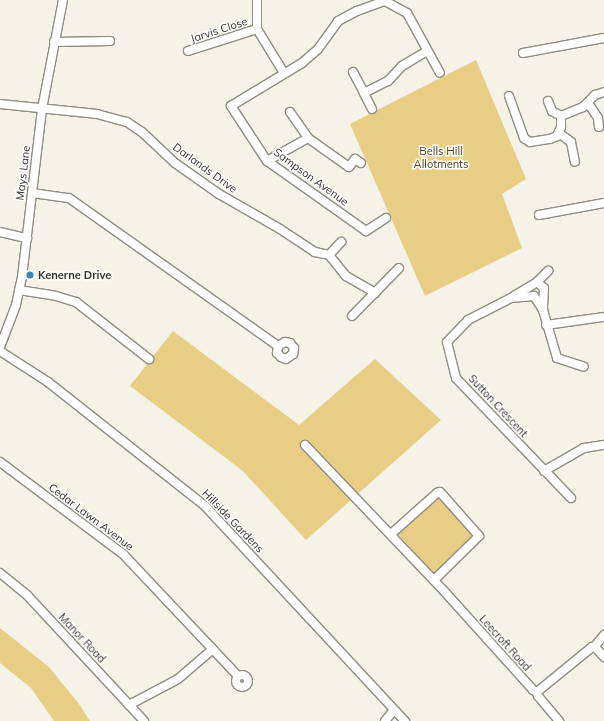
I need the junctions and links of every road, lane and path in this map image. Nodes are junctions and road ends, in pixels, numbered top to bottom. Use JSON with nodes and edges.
{"nodes":[{"id":1,"x":63,"y":0,"type":"edge"},
{"id":2,"x":257,"y":0,"type":"edge"},
{"id":3,"x":256,"y":29,"type":"junction"},
{"id":4,"x":604,"y":38,"type":"edge"},
{"id":5,"x":110,"y":41,"type":"dead end"},
{"id":6,"x":54,"y":42,"type":"junction"},
{"id":7,"x":427,"y":51,"type":"junction"},
{"id":8,"x":188,"y":52,"type":"dead end"},
{"id":9,"x":522,"y":53,"type":"dead end"},
{"id":10,"x":354,"y":72,"type":"dead end"},
{"id":11,"x":440,"y":72,"type":"dead end"},
{"id":12,"x":284,"y":73,"type":"junction"},
{"id":13,"x":604,"y":92,"type":"edge"},
{"id":14,"x":364,"y":93,"type":"junction"},
{"id":15,"x":509,"y":96,"type":"dead end"},
{"id":16,"x":548,"y":102,"type":"dead end"},
{"id":17,"x":588,"y":102,"type":"junction"},
{"id":18,"x":0,"y":104,"type":"edge"},
{"id":19,"x":42,"y":109,"type":"junction"},
{"id":20,"x":372,"y":109,"type":"dead end"},
{"id":21,"x":290,"y":112,"type":"dead end"},
{"id":22,"x":561,"y":116,"type":"junction"},
{"id":23,"x":599,"y":127,"type":"dead end"},
{"id":24,"x":559,"y":133,"type":"junction"},
{"id":25,"x":308,"y":138,"type":"junction"},
{"id":26,"x":267,"y":161,"type":"junction"},
{"id":27,"x":575,"y":162,"type":"dead end"},
{"id":28,"x":361,"y":163,"type":"dead end"},
{"id":29,"x":32,"y":193,"type":"junction"},
{"id":30,"x":604,"y":203,"type":"edge"},
{"id":31,"x":538,"y":215,"type":"dead end"},
{"id":32,"x":386,"y":218,"type":"dead end"},
{"id":33,"x":0,"y":232,"type":"edge"},
{"id":34,"x":27,"y":238,"type":"junction"},
{"id":35,"x":341,"y":242,"type":"dead end"},
{"id":36,"x":329,"y":255,"type":"junction"},
{"id":37,"x":399,"y":268,"type":"dead end"},
{"id":38,"x":548,"y":271,"type":"dead end"},
{"id":39,"x":537,"y":282,"type":"junction"},
{"id":40,"x":19,"y":290,"type":"junction"},
{"id":41,"x":374,"y":293,"type":"junction"},
{"id":42,"x":512,"y":298,"type":"junction"},
{"id":43,"x":543,"y":310,"type":"junction"},
{"id":44,"x":352,"y":316,"type":"dead end"},
{"id":45,"x":604,"y":317,"type":"edge"},
{"id":46,"x":546,"y":325,"type":"junction"},
{"id":47,"x":278,"y":346,"type":"dead end"},
{"id":48,"x":0,"y":347,"type":"edge"},
{"id":49,"x":0,"y":351,"type":"edge"},
{"id":50,"x":149,"y":359,"type":"dead end"},
{"id":51,"x":584,"y":367,"type":"dead end"},
{"id":52,"x":305,"y":445,"type":"dead end"},
{"id":53,"x":604,"y":445,"type":"edge"},
{"id":54,"x":0,"y":462,"type":"edge"},
{"id":55,"x":544,"y":471,"type":"junction"},
{"id":56,"x":571,"y":498,"type":"dead end"},
{"id":57,"x":391,"y":534,"type":"junction"},
{"id":58,"x":0,"y":573,"type":"edge"},
{"id":59,"x":434,"y":580,"type":"junction"},
{"id":60,"x":604,"y":635,"type":"edge"},
{"id":61,"x":594,"y":647,"type":"junction"},
{"id":62,"x":213,"y":649,"type":"junction"},
{"id":63,"x":604,"y":658,"type":"edge"},
{"id":64,"x":238,"y":676,"type":"dead end"},
{"id":65,"x":537,"y":692,"type":"junction"},
{"id":66,"x":129,"y":705,"type":"junction"},
{"id":67,"x":394,"y":710,"type":"junction"},
{"id":68,"x":144,"y":721,"type":"edge"},
{"id":69,"x":385,"y":721,"type":"edge"},
{"id":70,"x":405,"y":721,"type":"edge"},
{"id":71,"x":559,"y":721,"type":"edge"}],
"edges":[{"from":1,"to":6,"type":"street","name":"Mays Lane"},
{"from":2,"to":3,"type":"street"},
{"from":3,"to":8,"type":"street","name":"Jarvis Close"},
{"from":3,"to":12,"type":"street"},
{"from":4,"to":9,"type":"street"},
{"from":5,"to":6,"type":"street"},
{"from":6,"to":19,"type":"street","name":"Mays Lane"},
{"from":7,"to":11,"type":"street"},
{"from":7,"to":12,"type":"street"},
{"from":7,"to":14,"type":"street"},
{"from":10,"to":14,"type":"street"},
{"from":12,"to":26,"type":"street","name":"Sampson Avenue"},
{"from":13,"to":17,"type":"street"},
{"from":14,"to":20,"type":"street"},
{"from":15,"to":24,"type":"street"},
{"from":16,"to":22,"type":"street"},
{"from":17,"to":22,"type":"street"},
{"from":17,"to":23,"type":"street"},
{"from":18,"to":19,"type":"street","name":"Darlands Drive"},
{"from":19,"to":29,"type":"street","name":"Mays Lane"},
{"from":19,"to":36,"type":"street","name":"Darlands Drive"},
{"from":21,"to":25,"type":"street"},
{"from":22,"to":24,"type":"street"},
{"from":24,"to":27,"type":"street"},
{"from":25,"to":26,"type":"street"},
{"from":25,"to":28,"type":"street"},
{"from":26,"to":32,"type":"street","name":"Sampson Avenue"},
{"from":29,"to":34,"type":"street","name":"Mays Lane"},
{"from":29,"to":47,"type":"street"},
{"from":30,"to":31,"type":"street"},
{"from":33,"to":34,"type":"street"},
{"from":34,"to":40,"type":"street","name":"Mays Lane"},
{"from":35,"to":36,"type":"street"},
{"from":36,"to":41,"type":"street"},
{"from":37,"to":41,"type":"street"},
{"from":38,"to":39,"type":"street"},
{"from":39,"to":42,"type":"street"},
{"from":39,"to":43,"type":"street"},
{"from":40,"to":48,"type":"street","name":"Mays Lane"},
{"from":40,"to":50,"type":"street"},
{"from":41,"to":44,"type":"street"},
{"from":42,"to":43,"type":"street","name":"Sutton Crescent"},
{"from":42,"to":55,"type":"street","name":"Sutton Crescent"},
{"from":43,"to":46,"type":"street"},
{"from":45,"to":46,"type":"street"},
{"from":46,"to":51,"type":"street"},
{"from":49,"to":67,"type":"street","name":"Hillside Gardens"},
{"from":52,"to":57,"type":"street","name":"Leecroft Road"},
{"from":53,"to":55,"type":"street"},
{"from":54,"to":62,"type":"street","name":"Cedar Lawn Avenue"},
{"from":55,"to":56,"type":"street","name":"Sutton Crescent"},
{"from":57,"to":59,"type":"street","name":"Leecroft Road"},
{"from":57,"to":59,"type":"street"},
{"from":58,"to":66,"type":"street","name":"Manor Road"},
{"from":59,"to":65,"type":"street","name":"Leecroft Road"},
{"from":60,"to":61,"type":"street"},
{"from":61,"to":63,"type":"street"},
{"from":61,"to":65,"type":"street"},
{"from":62,"to":64,"type":"street","name":"Cedar Lawn Avenue"},
{"from":62,"to":66,"type":"street"},
{"from":65,"to":71,"type":"street","name":"Leecroft Road"},
{"from":66,"to":68,"type":"street","name":"Manor Road"},
{"from":67,"to":69,"type":"street"},
{"from":67,"to":70,"type":"street","name":"Hillside Gardens"}]}
